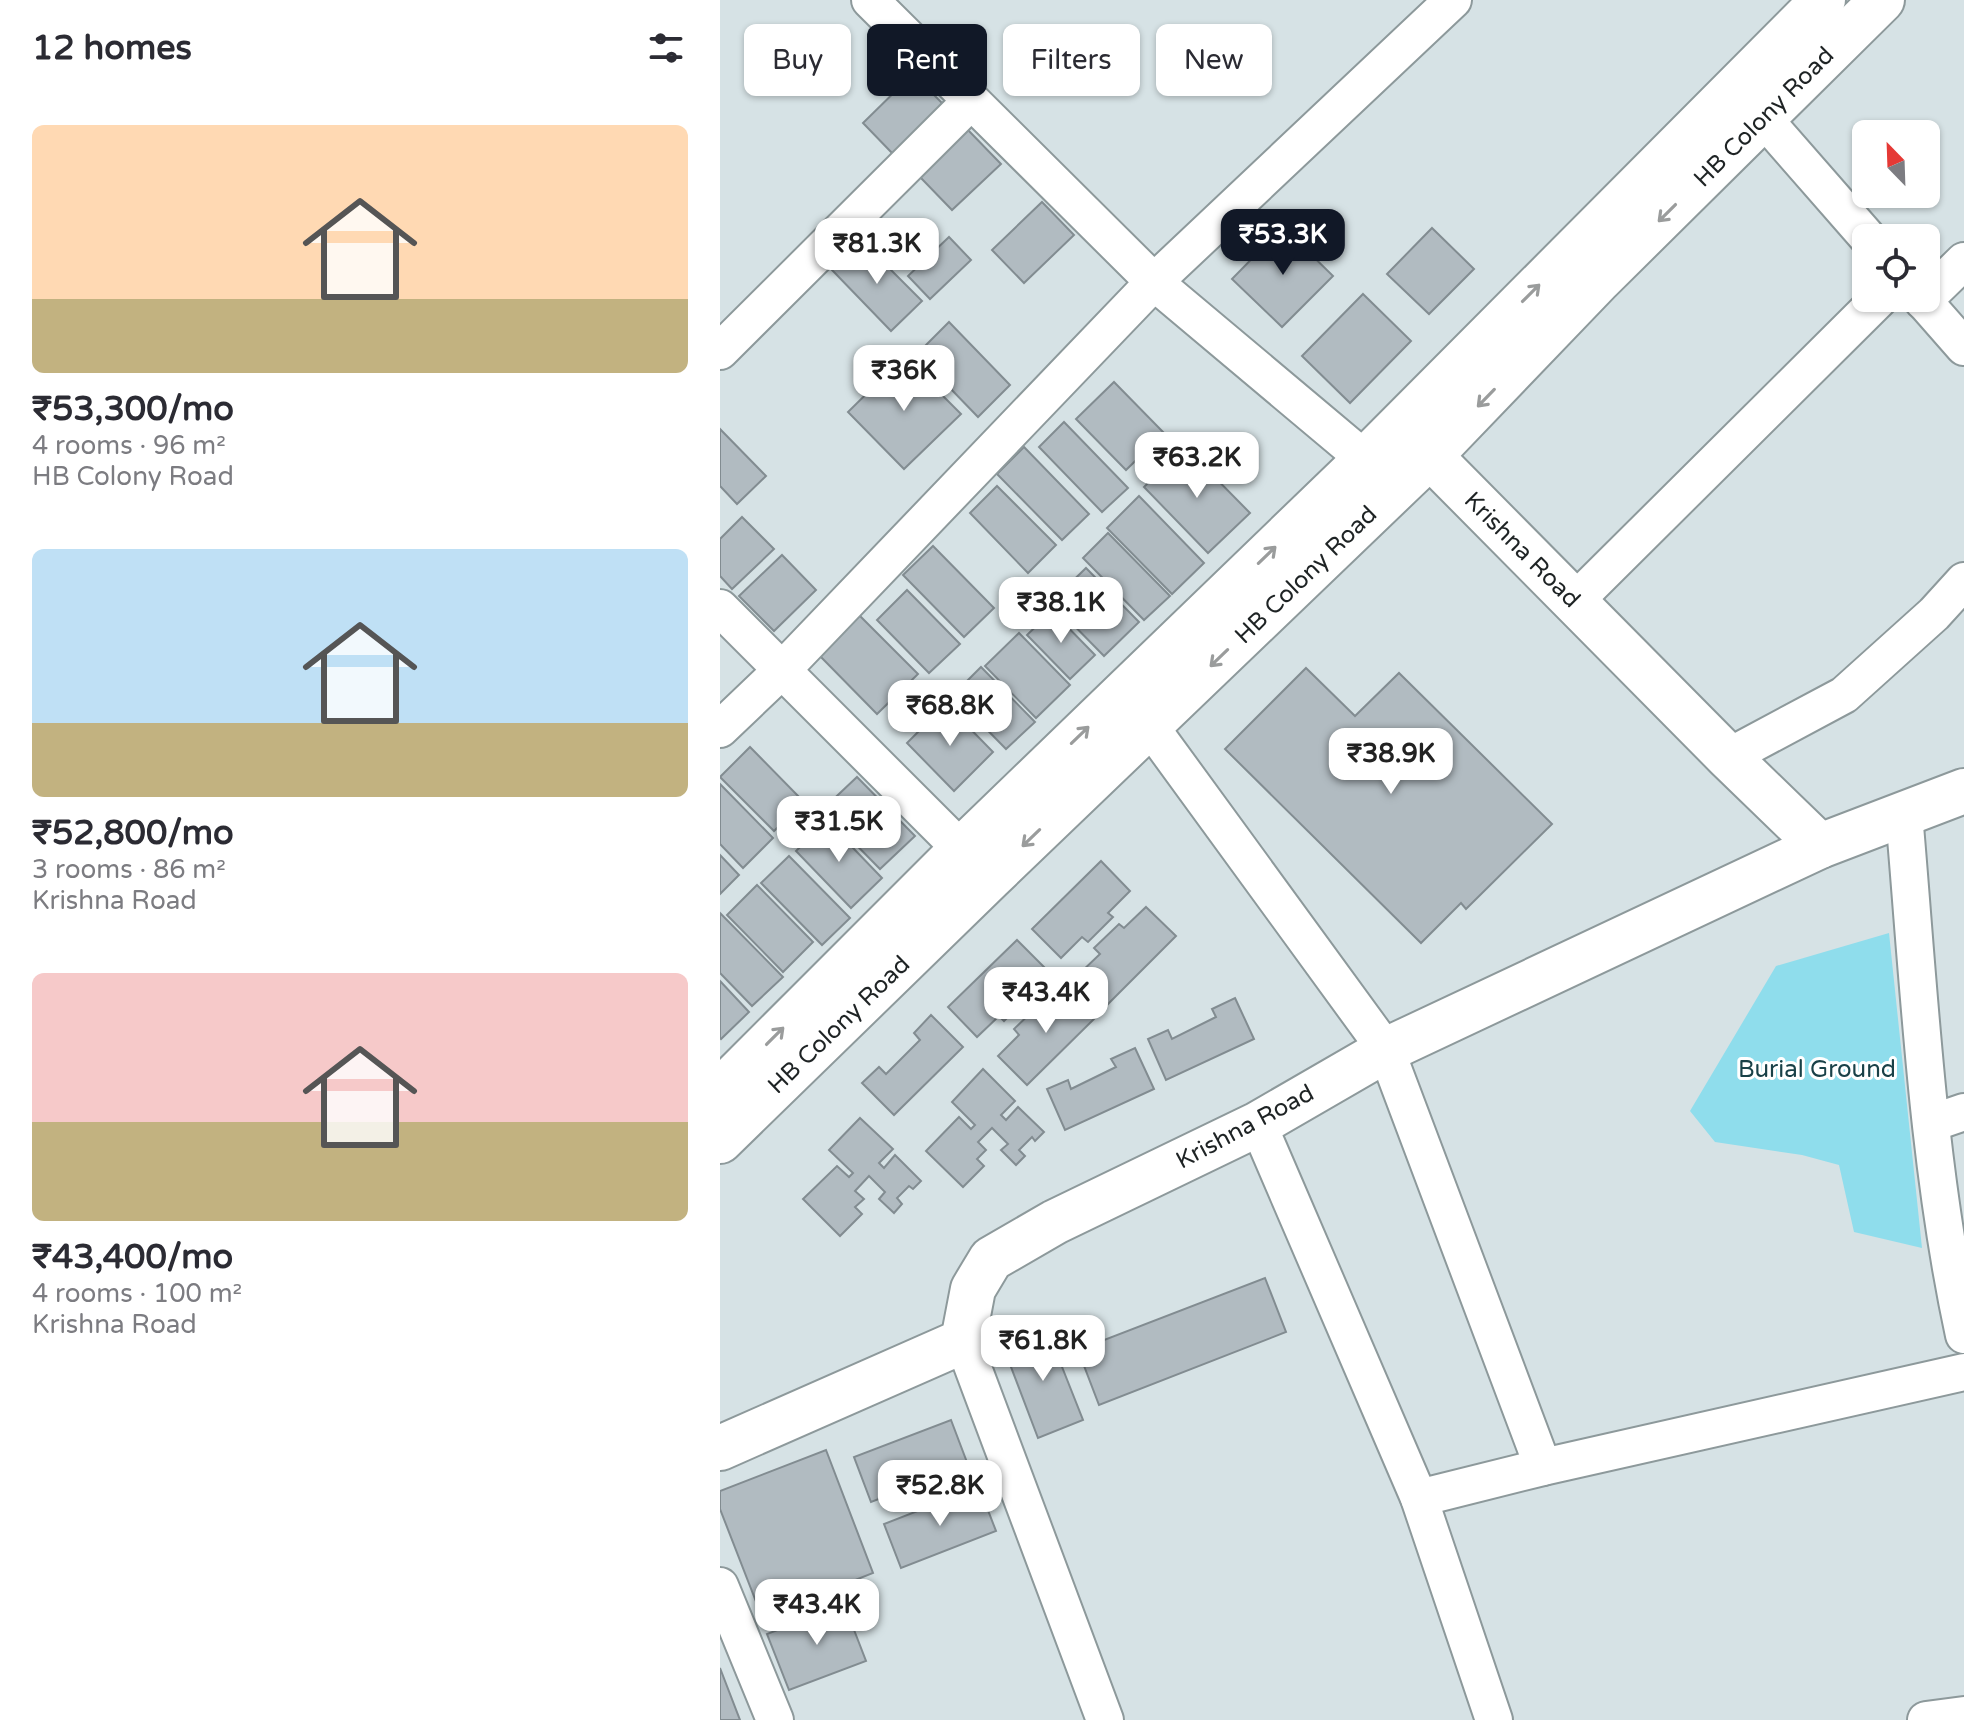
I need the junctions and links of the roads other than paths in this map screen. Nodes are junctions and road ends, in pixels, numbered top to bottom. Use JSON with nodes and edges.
{"nodes":[{"id":1,"x":870,"y":0,"type":"edge"},
{"id":2,"x":1453,"y":0,"type":"edge"},
{"id":3,"x":1823,"y":0,"type":"edge"},
{"id":4,"x":1882,"y":0,"type":"edge"},
{"id":5,"x":970,"y":102,"type":"junction"},
{"id":6,"x":1763,"y":118,"type":"junction"},
{"id":7,"x":1856,"y":224,"type":"edge"},
{"id":8,"x":1964,"y":261,"type":"edge"},
{"id":9,"x":1154,"y":282,"type":"junction"},
{"id":10,"x":1940,"y":283,"type":"edge"},
{"id":11,"x":1866,"y":312,"type":"edge"},
{"id":12,"x":1933,"y":312,"type":"edge"},
{"id":13,"x":1964,"y":347,"type":"edge"},
{"id":14,"x":720,"y":351,"type":"edge"},
{"id":15,"x":1430,"y":456,"type":"junction"},
{"id":16,"x":1366,"y":459,"type":"junction"},
{"id":17,"x":1398,"y":487,"type":"junction"},
{"id":18,"x":1964,"y":581,"type":"edge"},
{"id":19,"x":1574,"y":602,"type":"junction"},
{"id":20,"x":720,"y":608,"type":"edge"},
{"id":21,"x":783,"y":669,"type":"junction"},
{"id":22,"x":1149,"y":725,"type":"junction"},
{"id":23,"x":720,"y":729,"type":"edge"},
{"id":24,"x":1728,"y":757,"type":"junction"},
{"id":25,"x":1964,"y":791,"type":"edge"},
{"id":26,"x":1904,"y":814,"type":"junction"},
{"id":27,"x":1820,"y":846,"type":"junction"},
{"id":28,"x":976,"y":864,"type":"junction"},
{"id":29,"x":1386,"y":1050,"type":"junction"},
{"id":30,"x":720,"y":1091,"type":"edge"},
{"id":31,"x":1948,"y":1117,"type":"edge"},
{"id":32,"x":1258,"y":1124,"type":"junction"},
{"id":33,"x":720,"y":1141,"type":"edge"},
{"id":34,"x":1964,"y":1335,"type":"edge"},
{"id":35,"x":963,"y":1341,"type":"junction"},
{"id":36,"x":1964,"y":1372,"type":"edge"},
{"id":37,"x":720,"y":1448,"type":"edge"},
{"id":38,"x":1543,"y":1467,"type":"junction"},
{"id":39,"x":1419,"y":1498,"type":"junction"},
{"id":40,"x":720,"y":1586,"type":"edge"},
{"id":41,"x":1964,"y":1715,"type":"edge"},
{"id":42,"x":775,"y":1720,"type":"edge"},
{"id":43,"x":1105,"y":1720,"type":"edge"},
{"id":44,"x":1494,"y":1720,"type":"edge"},
{"id":45,"x":1926,"y":1720,"type":"edge"}],
"edges":[{"from":1,"to":5,"type":"street"},
{"from":2,"to":9,"type":"street"},
{"from":16,"to":3,"type":"street","one_way":true},
{"from":4,"to":6,"type":"street","name":"HB Colony Road"},
{"from":5,"to":9,"type":"street"},
{"from":5,"to":14,"type":"street"},
{"from":6,"to":7,"type":"street"},
{"from":6,"to":15,"type":"street","name":"HB Colony Road","one_way":true},
{"from":8,"to":10,"type":"street"},
{"from":9,"to":16,"type":"street"},
{"from":9,"to":21,"type":"street"},
{"from":11,"to":19,"type":"street"},
{"from":12,"to":13,"type":"street"},
{"from":15,"to":17,"type":"street","name":"HB Colony Road"},
{"from":15,"to":19,"type":"street","name":"Krishna Road"},
{"from":16,"to":17,"type":"street"},
{"from":28,"to":16,"type":"street","one_way":true},
{"from":17,"to":22,"type":"street","name":"HB Colony Road","one_way":true},
{"from":18,"to":24,"type":"street"},
{"from":19,"to":24,"type":"street","name":"Krishna Road"},
{"from":20,"to":21,"type":"street"},
{"from":21,"to":23,"type":"street"},
{"from":21,"to":28,"type":"street"},
{"from":22,"to":28,"type":"street","name":"HB Colony Road","one_way":true},
{"from":22,"to":29,"type":"street"},
{"from":24,"to":27,"type":"street","name":"Krishna Road"},
{"from":25,"to":26,"type":"street","name":"Krishna Road"},
{"from":26,"to":27,"type":"street","name":"Krishna Road"},
{"from":26,"to":31,"type":"street"},
{"from":27,"to":29,"type":"street","name":"Krishna Road"},
{"from":30,"to":28,"type":"street","one_way":true},
{"from":28,"to":33,"type":"street","name":"HB Colony Road"},
{"from":29,"to":32,"type":"street","name":"Krishna Road"},
{"from":29,"to":38,"type":"street"},
{"from":31,"to":34,"type":"street"},
{"from":32,"to":35,"type":"street","name":"Krishna Road"},
{"from":32,"to":39,"type":"street"},
{"from":35,"to":37,"type":"street"},
{"from":35,"to":43,"type":"street"},
{"from":36,"to":38,"type":"street"},
{"from":38,"to":39,"type":"street"},
{"from":39,"to":44,"type":"street"},
{"from":40,"to":42,"type":"street"},
{"from":41,"to":45,"type":"street"}]}
